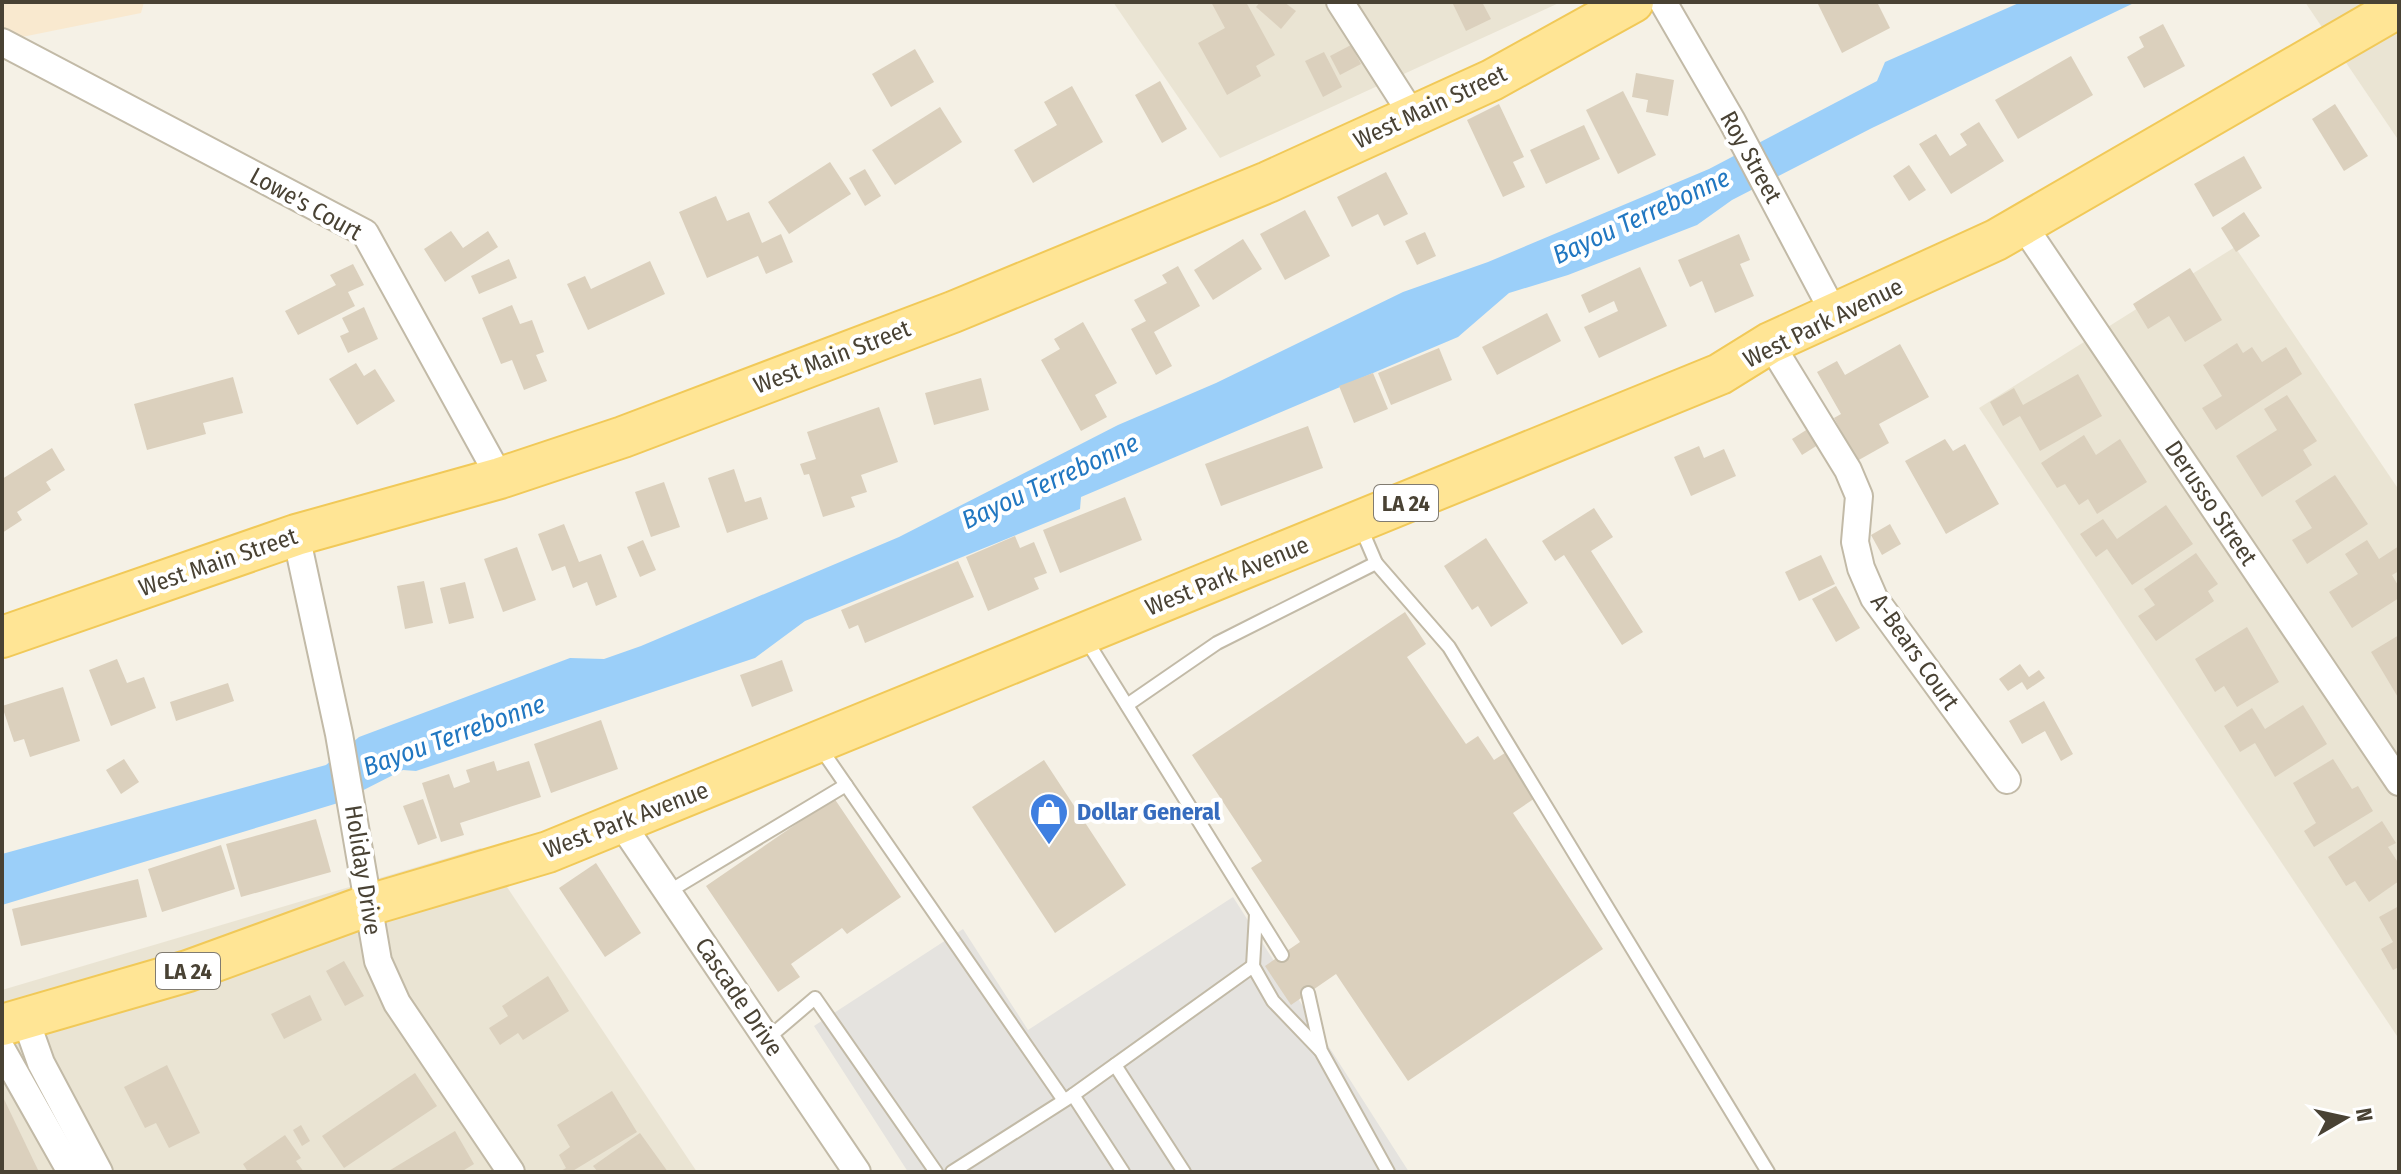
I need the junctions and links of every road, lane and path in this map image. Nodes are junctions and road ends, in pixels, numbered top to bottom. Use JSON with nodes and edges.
{"nodes":[{"id":1,"x":1340,"y":2,"type":"edge"},
{"id":2,"x":1633,"y":2,"type":"edge"},
{"id":3,"x":1663,"y":2,"type":"edge"},
{"id":4,"x":2399,"y":7,"type":"edge"},
{"id":5,"x":2,"y":42,"type":"edge"},
{"id":6,"x":1413,"y":116,"type":"junction"},
{"id":7,"x":2023,"y":225,"type":"junction"},
{"id":8,"x":1835,"y":315,"type":"junction"},
{"id":9,"x":1770,"y":343,"type":"junction"},
{"id":10,"x":500,"y":478,"type":"junction"},
{"id":11,"x":1358,"y":522,"type":"junction"},
{"id":12,"x":296,"y":535,"type":"junction"},
{"id":13,"x":1376,"y":563,"type":"junction"},
{"id":14,"x":1083,"y":635,"type":"junction"},
{"id":15,"x":2,"y":637,"type":"edge"},
{"id":16,"x":1127,"y":705,"type":"junction"},
{"id":17,"x":818,"y":744,"type":"junction"},
{"id":18,"x":2007,"y":780,"type":"dead end"},
{"id":19,"x":2399,"y":782,"type":"edge"},
{"id":20,"x":846,"y":785,"type":"junction"},
{"id":21,"x":621,"y":823,"type":"junction"},
{"id":22,"x":668,"y":892,"type":"junction"},
{"id":23,"x":369,"y":905,"type":"junction"},
{"id":24,"x":1256,"y":914,"type":"junction"},
{"id":25,"x":1282,"y":955,"type":"dead end"},
{"id":26,"x":1253,"y":966,"type":"junction"},
{"id":27,"x":1308,"y":993,"type":"dead end"},
{"id":28,"x":14,"y":1022,"type":"edge"},
{"id":29,"x":767,"y":1039,"type":"junction"},
{"id":30,"x":2,"y":1050,"type":"edge"},
{"id":31,"x":1321,"y":1051,"type":"junction"},
{"id":32,"x":1115,"y":1065,"type":"junction"},
{"id":33,"x":1068,"y":1097,"type":"junction"},
{"id":34,"x":71,"y":1172,"type":"edge"},
{"id":35,"x":99,"y":1172,"type":"edge"},
{"id":36,"x":511,"y":1172,"type":"edge"},
{"id":37,"x":857,"y":1172,"type":"edge"},
{"id":38,"x":936,"y":1172,"type":"edge"},
{"id":39,"x":952,"y":1172,"type":"edge"},
{"id":40,"x":1123,"y":1172,"type":"edge"},
{"id":41,"x":1184,"y":1172,"type":"edge"},
{"id":42,"x":1388,"y":1172,"type":"edge"},
{"id":43,"x":1768,"y":1172,"type":"edge"}],
"edges":[{"from":1,"to":6,"type":"street"},
{"from":2,"to":6,"type":"main road","name":"West Main Street"},
{"from":3,"to":8,"type":"street","name":"Roy Street"},
{"from":4,"to":7,"type":"main road","name":"West Park Avenue","number":"LA 24"},
{"from":5,"to":10,"type":"street","name":"Lowe's Court"},
{"from":6,"to":10,"type":"main road","name":"West Main Street"},
{"from":7,"to":8,"type":"main road","name":"West Park Avenue","number":"LA 24"},
{"from":7,"to":19,"type":"street","name":"Derusso Street"},
{"from":8,"to":9,"type":"main road","name":"West Park Avenue","number":"LA 24"},
{"from":9,"to":11,"type":"main road","name":"West Park Avenue","number":"LA 24"},
{"from":9,"to":18,"type":"street","name":"A-Bears Court"},
{"from":10,"to":12,"type":"main road","name":"West Main Street"},
{"from":11,"to":13,"type":"lane"},
{"from":11,"to":14,"type":"main road","name":"West Park Avenue","number":"LA 24"},
{"from":12,"to":15,"type":"main road","name":"West Main Street"},
{"from":12,"to":23,"type":"street","name":"Holiday Drive"},
{"from":13,"to":16,"type":"lane"},
{"from":13,"to":43,"type":"lane"},
{"from":14,"to":16,"type":"lane"},
{"from":14,"to":17,"type":"main road","name":"West Park Avenue","number":"LA 24"},
{"from":16,"to":24,"type":"lane"},
{"from":17,"to":20,"type":"lane"},
{"from":17,"to":21,"type":"main road","name":"West Park Avenue","number":"LA 24"},
{"from":20,"to":22,"type":"lane"},
{"from":20,"to":33,"type":"lane"},
{"from":21,"to":22,"type":"street","name":"Cascade Drive"},
{"from":21,"to":23,"type":"main road","name":"West Park Avenue","number":"LA 24"},
{"from":22,"to":29,"type":"street","name":"Cascade Drive"},
{"from":23,"to":28,"type":"main road","name":"West Park Avenue","number":"LA 24"},
{"from":23,"to":36,"type":"street","name":"Holiday Drive"},
{"from":24,"to":25,"type":"lane"},
{"from":24,"to":26,"type":"lane"},
{"from":26,"to":31,"type":"lane"},
{"from":26,"to":32,"type":"lane"},
{"from":27,"to":31,"type":"lane"},
{"from":28,"to":35,"type":"street"},
{"from":29,"to":37,"type":"street","name":"Cascade Drive"},
{"from":29,"to":38,"type":"lane"},
{"from":30,"to":34,"type":"street"},
{"from":31,"to":42,"type":"lane"},
{"from":32,"to":33,"type":"lane"},
{"from":32,"to":41,"type":"lane"},
{"from":33,"to":39,"type":"lane"},
{"from":33,"to":40,"type":"lane"}]}
